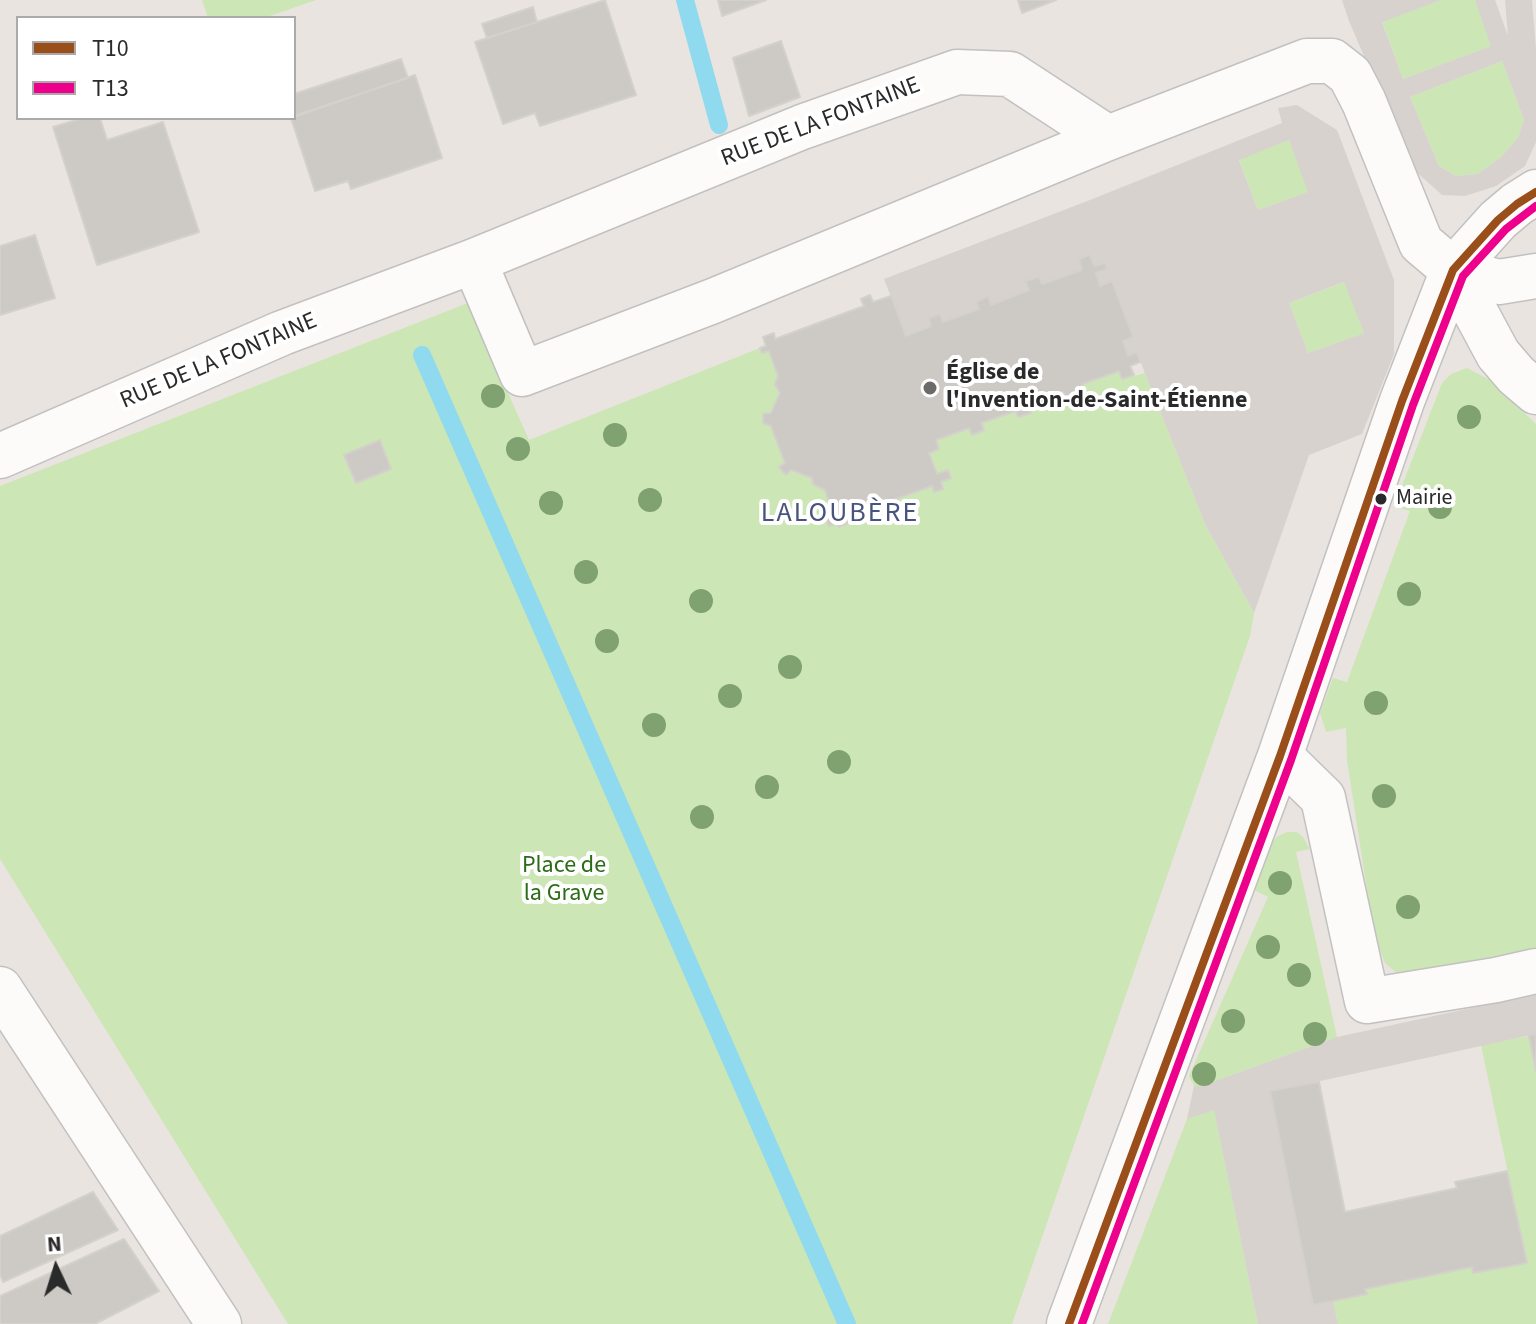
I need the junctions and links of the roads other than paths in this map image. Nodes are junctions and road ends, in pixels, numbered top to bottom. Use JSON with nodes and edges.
{"nodes":[{"id":1,"x":1108,"y":138,"type":"junction"},
{"id":2,"x":1536,"y":192,"type":"edge"},
{"id":3,"x":474,"y":261,"type":"junction"},
{"id":4,"x":1453,"y":270,"type":"junction"},
{"id":5,"x":1536,"y":276,"type":"edge"},
{"id":6,"x":1536,"y":392,"type":"edge"},
{"id":7,"x":0,"y":456,"type":"edge"},
{"id":8,"x":1280,"y":756,"type":"junction"},
{"id":9,"x":1536,"y":971,"type":"edge"},
{"id":10,"x":0,"y":989,"type":"edge"},
{"id":11,"x":219,"y":1324,"type":"edge"},
{"id":12,"x":1069,"y":1324,"type":"edge"}],
"edges":[{"from":1,"to":3,"type":"street","name":"RUE DE LA FONTAINE"},
{"from":1,"to":3,"type":"street"},
{"from":1,"to":4,"type":"street"},
{"from":2,"to":4,"type":"street"},
{"from":3,"to":7,"type":"street","name":"RUE DE LA FONTAINE"},
{"from":4,"to":5,"type":"street"},
{"from":4,"to":6,"type":"street"},
{"from":4,"to":8,"type":"street"},
{"from":8,"to":9,"type":"street"},
{"from":8,"to":12,"type":"street"},
{"from":10,"to":11,"type":"street"}]}
